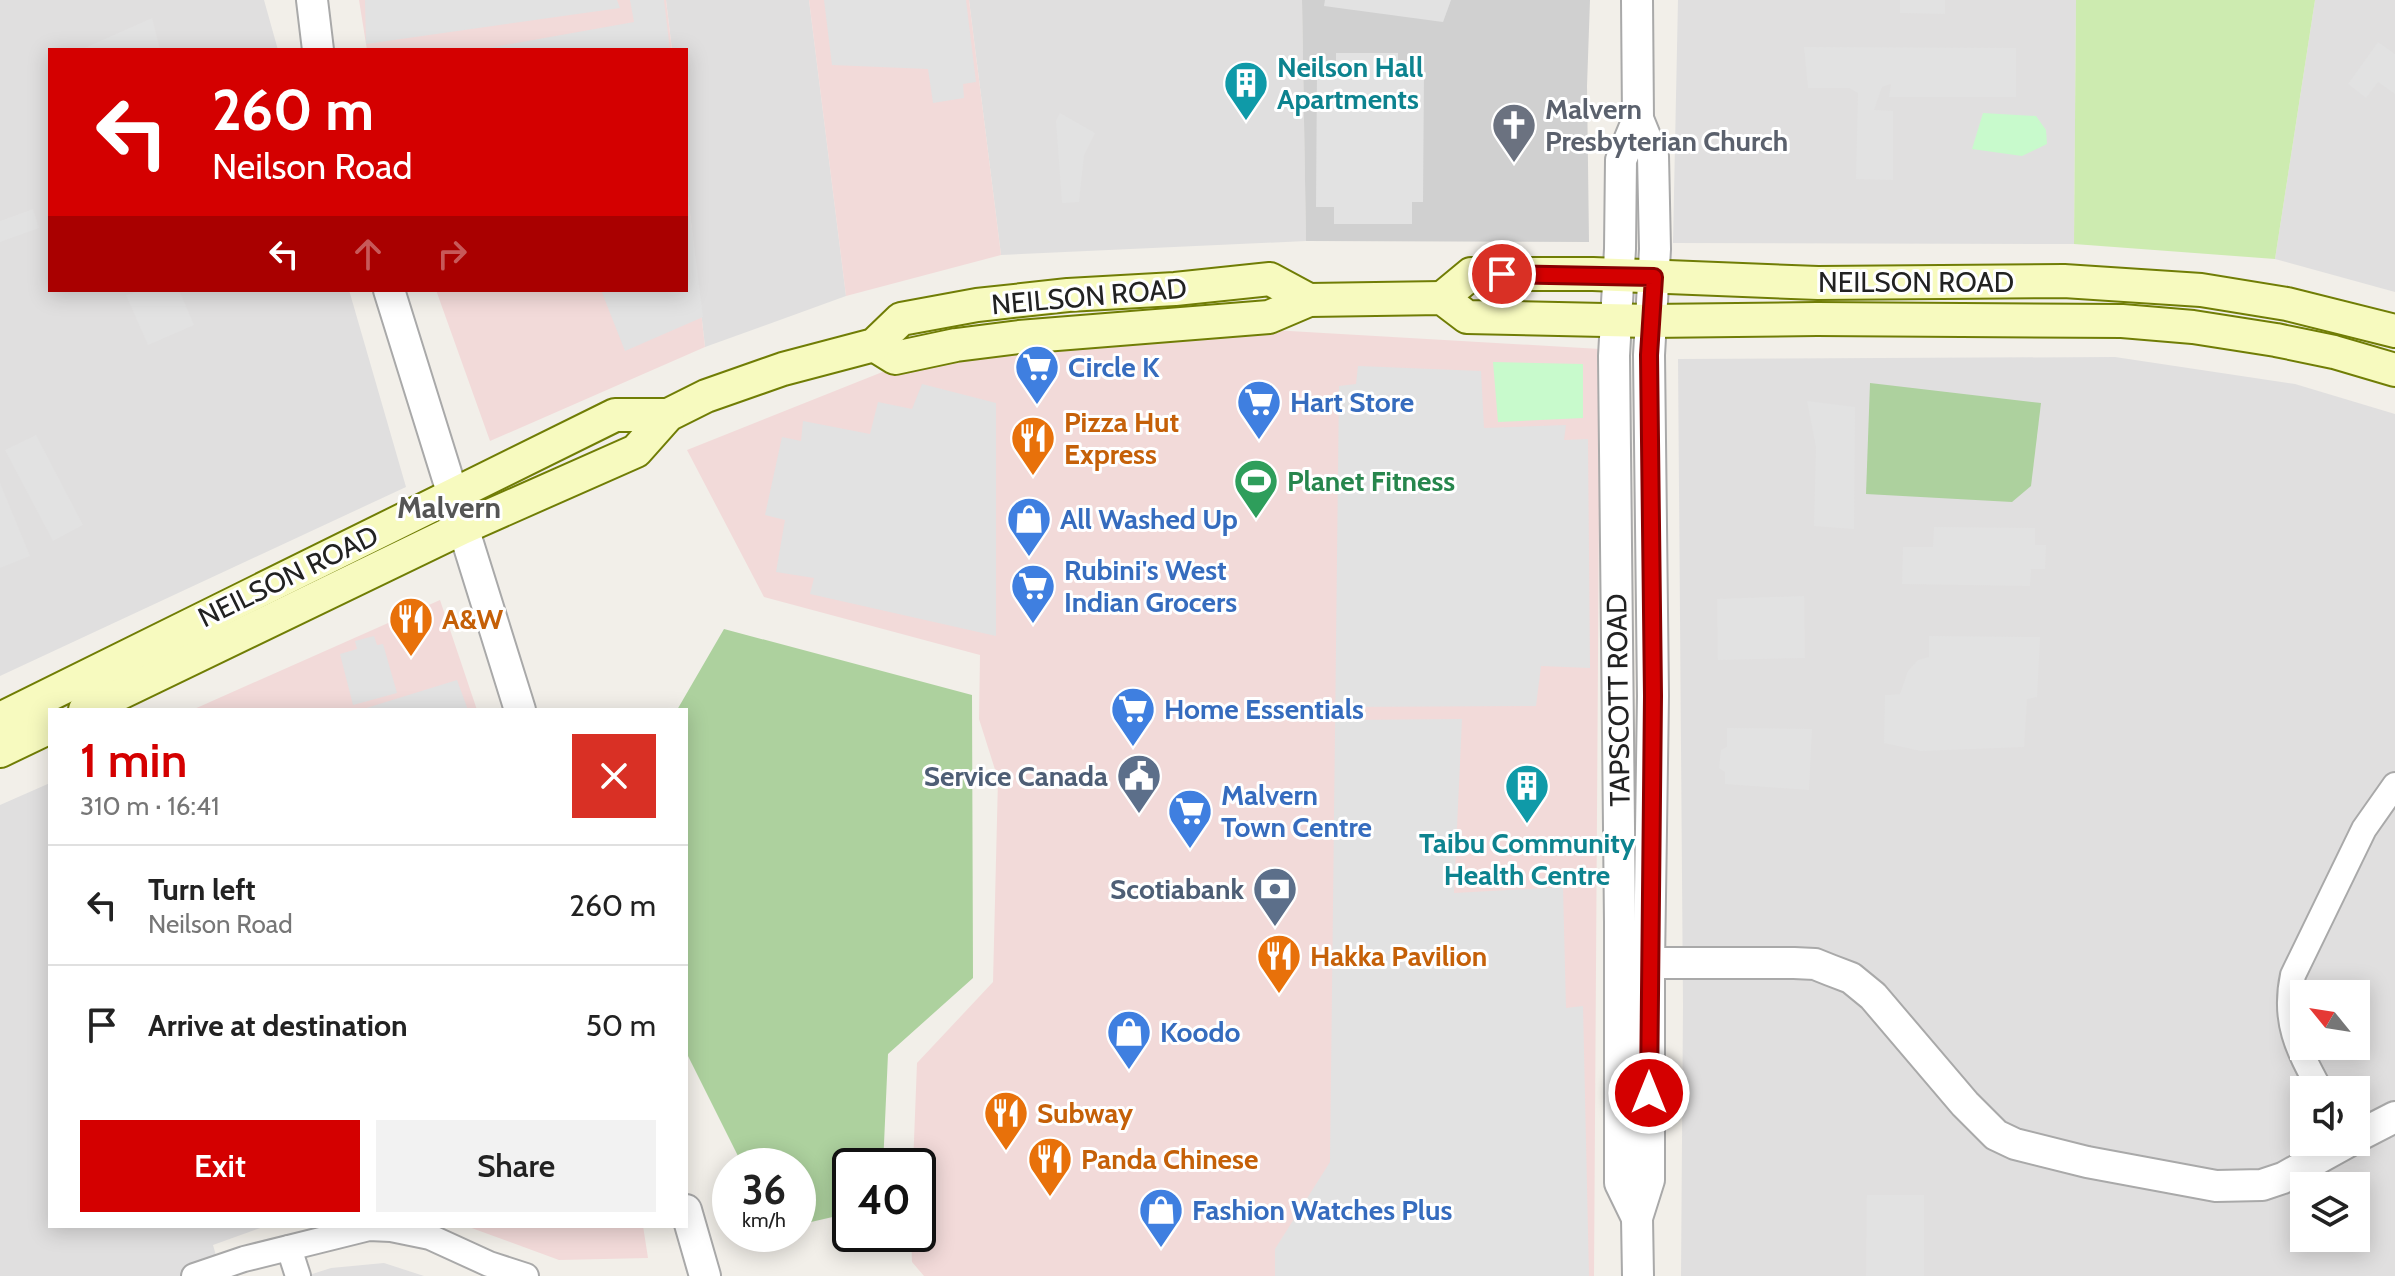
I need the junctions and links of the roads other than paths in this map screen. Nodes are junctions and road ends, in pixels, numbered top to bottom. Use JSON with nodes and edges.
{"nodes":[{"id":1,"x":312,"y":0,"type":"edge"},
{"id":2,"x":1637,"y":0,"type":"edge"},
{"id":3,"x":318,"y":48,"type":"edge"},
{"id":4,"x":1638,"y":119,"type":"junction"},
{"id":5,"x":1619,"y":276,"type":"junction"},
{"id":6,"x":1654,"y":277,"type":"junction"},
{"id":7,"x":1818,"y":283,"type":"junction"},
{"id":8,"x":390,"y":292,"type":"edge"},
{"id":9,"x":1085,"y":294,"type":"junction"},
{"id":10,"x":1442,"y":298,"type":"junction"},
{"id":11,"x":1309,"y":300,"type":"junction"},
{"id":12,"x":1817,"y":319,"type":"junction"},
{"id":13,"x":1616,"y":320,"type":"junction"},
{"id":14,"x":1650,"y":321,"type":"junction"},
{"id":15,"x":1088,"y":330,"type":"junction"},
{"id":16,"x":2395,"y":331,"type":"edge"},
{"id":17,"x":874,"y":345,"type":"junction"},
{"id":18,"x":2395,"y":370,"type":"edge"},
{"id":19,"x":668,"y":415,"type":"junction"},
{"id":20,"x":453,"y":496,"type":"junction"},
{"id":21,"x":462,"y":528,"type":"junction"},
{"id":22,"x":89,"y":708,"type":"edge"},
{"id":23,"x":519,"y":708,"type":"edge"},
{"id":24,"x":0,"y":719,"type":"edge"},
{"id":25,"x":48,"y":728,"type":"edge"},
{"id":26,"x":0,"y":751,"type":"edge"},
{"id":27,"x":2395,"y":785,"type":"edge"},
{"id":28,"x":1635,"y":963,"type":"junction"},
{"id":29,"x":2313,"y":1076,"type":"edge"},
{"id":30,"x":2395,"y":1117,"type":"edge"},
{"id":31,"x":2370,"y":1130,"type":"edge"},
{"id":32,"x":2323,"y":1156,"type":"edge"},
{"id":33,"x":688,"y":1221,"type":"edge"},
{"id":34,"x":289,"y":1248,"type":"junction"},
{"id":35,"x":698,"y":1275,"type":"edge"},
{"id":36,"x":194,"y":1276,"type":"edge"},
{"id":37,"x":298,"y":1276,"type":"edge"},
{"id":38,"x":526,"y":1276,"type":"edge"},
{"id":39,"x":1638,"y":1276,"type":"edge"}],
"edges":[{"from":1,"to":3,"type":"street"},
{"from":2,"to":4,"type":"street"},
{"from":4,"to":5,"type":"street","name":"TAPSCOTT ROAD"},
{"from":4,"to":6,"type":"street","name":"TAPSCOTT ROAD"},
{"from":5,"to":6,"type":"main road","name":"NEILSON ROAD"},
{"from":5,"to":10,"type":"main road","name":"NEILSON ROAD"},
{"from":5,"to":13,"type":"street","name":"TAPSCOTT ROAD"},
{"from":6,"to":7,"type":"main road","name":"NEILSON ROAD"},
{"from":6,"to":14,"type":"street","name":"TAPSCOTT ROAD"},
{"from":7,"to":12,"type":"main road"},
{"from":7,"to":16,"type":"main road","name":"NEILSON ROAD"},
{"from":8,"to":20,"type":"street"},
{"from":9,"to":11,"type":"main road","name":"NEILSON ROAD"},
{"from":9,"to":15,"type":"main road"},
{"from":9,"to":17,"type":"main road","name":"NEILSON ROAD"},
{"from":10,"to":11,"type":"main road","name":"NEILSON ROAD"},
{"from":10,"to":13,"type":"main road","name":"NEILSON ROAD"},
{"from":11,"to":15,"type":"main road","name":"NEILSON ROAD"},
{"from":12,"to":14,"type":"main road","name":"NEILSON ROAD"},
{"from":12,"to":18,"type":"main road","name":"NEILSON ROAD"},
{"from":13,"to":14,"type":"main road","name":"NEILSON ROAD"},
{"from":13,"to":28,"type":"street","name":"TAPSCOTT ROAD"},
{"from":14,"to":28,"type":"street","name":"TAPSCOTT ROAD"},
{"from":15,"to":17,"type":"main road","name":"NEILSON ROAD"},
{"from":17,"to":19,"type":"main road","name":"NEILSON ROAD"},
{"from":19,"to":20,"type":"main road","name":"NEILSON ROAD"},
{"from":19,"to":21,"type":"main road","name":"NEILSON ROAD"},
{"from":20,"to":21,"type":"street"},
{"from":20,"to":24,"type":"main road","name":"NEILSON ROAD"},
{"from":21,"to":22,"type":"main road","name":"NEILSON ROAD"},
{"from":21,"to":23,"type":"street"},
{"from":25,"to":26,"type":"main road"},
{"from":27,"to":29,"type":"street"},
{"from":28,"to":32,"type":"street"},
{"from":28,"to":39,"type":"street","name":"TAPSCOTT ROAD"},
{"from":30,"to":31,"type":"street"},
{"from":33,"to":35,"type":"street"},
{"from":34,"to":36,"type":"street"},
{"from":34,"to":37,"type":"street"},
{"from":34,"to":38,"type":"street"}]}
